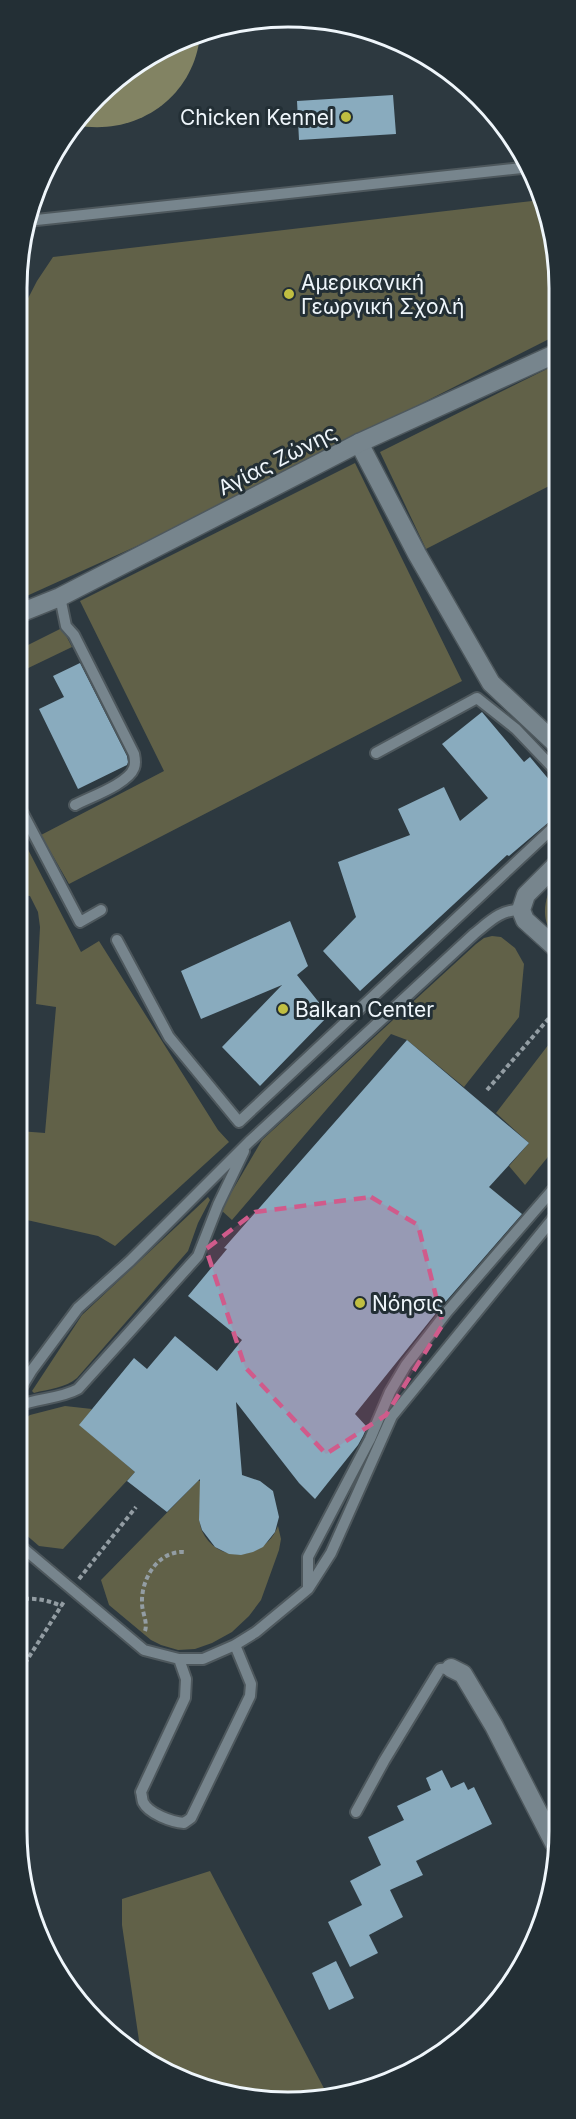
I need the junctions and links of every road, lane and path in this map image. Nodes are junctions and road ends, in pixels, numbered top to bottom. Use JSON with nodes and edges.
{"nodes":[{"id":1,"x":519,"y":168,"type":"edge"},
{"id":2,"x":36,"y":221,"type":"edge"},
{"id":3,"x":549,"y":358,"type":"edge"},
{"id":4,"x":359,"y":443,"type":"junction"},
{"id":5,"x":60,"y":597,"type":"junction"},
{"id":6,"x":27,"y":610,"type":"edge"},
{"id":7,"x":549,"y":737,"type":"edge"},
{"id":8,"x":376,"y":753,"type":"dead end"},
{"id":9,"x":549,"y":764,"type":"edge"},
{"id":10,"x":75,"y":805,"type":"dead end"},
{"id":11,"x":27,"y":821,"type":"edge"},
{"id":12,"x":549,"y":832,"type":"edge"},
{"id":13,"x":549,"y":872,"type":"edge"},
{"id":14,"x":101,"y":910,"type":"dead end"},
{"id":15,"x":521,"y":910,"type":"junction"},
{"id":16,"x":117,"y":940,"type":"dead end"},
{"id":17,"x":549,"y":942,"type":"edge"},
{"id":18,"x":549,"y":1018,"type":"edge"},
{"id":19,"x":488,"y":1090,"type":"dead end"},
{"id":20,"x":249,"y":1142,"type":"junction"},
{"id":21,"x":549,"y":1194,"type":"edge"},
{"id":22,"x":549,"y":1222,"type":"edge"},
{"id":23,"x":27,"y":1378,"type":"edge"},
{"id":24,"x":27,"y":1402,"type":"edge"},
{"id":25,"x":136,"y":1507,"type":"dead end"},
{"id":26,"x":27,"y":1552,"type":"edge"},
{"id":27,"x":185,"y":1552,"type":"dead end"},
{"id":28,"x":70,"y":1589,"type":"junction"},
{"id":29,"x":308,"y":1589,"type":"junction"},
{"id":30,"x":27,"y":1598,"type":"edge"},
{"id":31,"x":62,"y":1606,"type":"junction"},
{"id":32,"x":136,"y":1643,"type":"junction"},
{"id":33,"x":235,"y":1645,"type":"junction"},
{"id":34,"x":27,"y":1659,"type":"edge"},
{"id":35,"x":179,"y":1659,"type":"junction"},
{"id":36,"x":451,"y":1668,"type":"joint"},
{"id":37,"x":357,"y":1812,"type":"dead end"},
{"id":38,"x":549,"y":1833,"type":"edge"}],
"edges":[{"from":1,"to":2,"type":"lane"},
{"from":3,"to":4,"type":"street","name":"Αγίας Ζώνης"},
{"from":4,"to":5,"type":"street","name":"Αγίας Ζώνης"},
{"from":4,"to":7,"type":"street"},
{"from":5,"to":6,"type":"street","name":"Αγίας Ζώνης"},
{"from":5,"to":10,"type":"lane"},
{"from":8,"to":9,"type":"lane"},
{"from":11,"to":14,"type":"lane"},
{"from":12,"to":16,"type":"lane"},
{"from":13,"to":15,"type":"street"},
{"from":15,"to":17,"type":"street"},
{"from":15,"to":20,"type":"lane"},
{"from":18,"to":19,"type":"path"},
{"from":20,"to":23,"type":"lane"},
{"from":20,"to":24,"type":"lane"},
{"from":21,"to":29,"type":"lane"},
{"from":22,"to":29,"type":"lane"},
{"from":25,"to":28,"type":"path"},
{"from":26,"to":28,"type":"lane"},
{"from":27,"to":32,"type":"path"},
{"from":28,"to":31,"type":"path"},
{"from":28,"to":32,"type":"lane"},
{"from":29,"to":33,"type":"lane"},
{"from":30,"to":31,"type":"path"},
{"from":31,"to":34,"type":"path"},
{"from":32,"to":35,"type":"lane"},
{"from":33,"to":35,"type":"lane"},
{"from":33,"to":35,"type":"lane"},
{"from":36,"to":37,"type":"lane"},
{"from":36,"to":38,"type":"street"}]}
